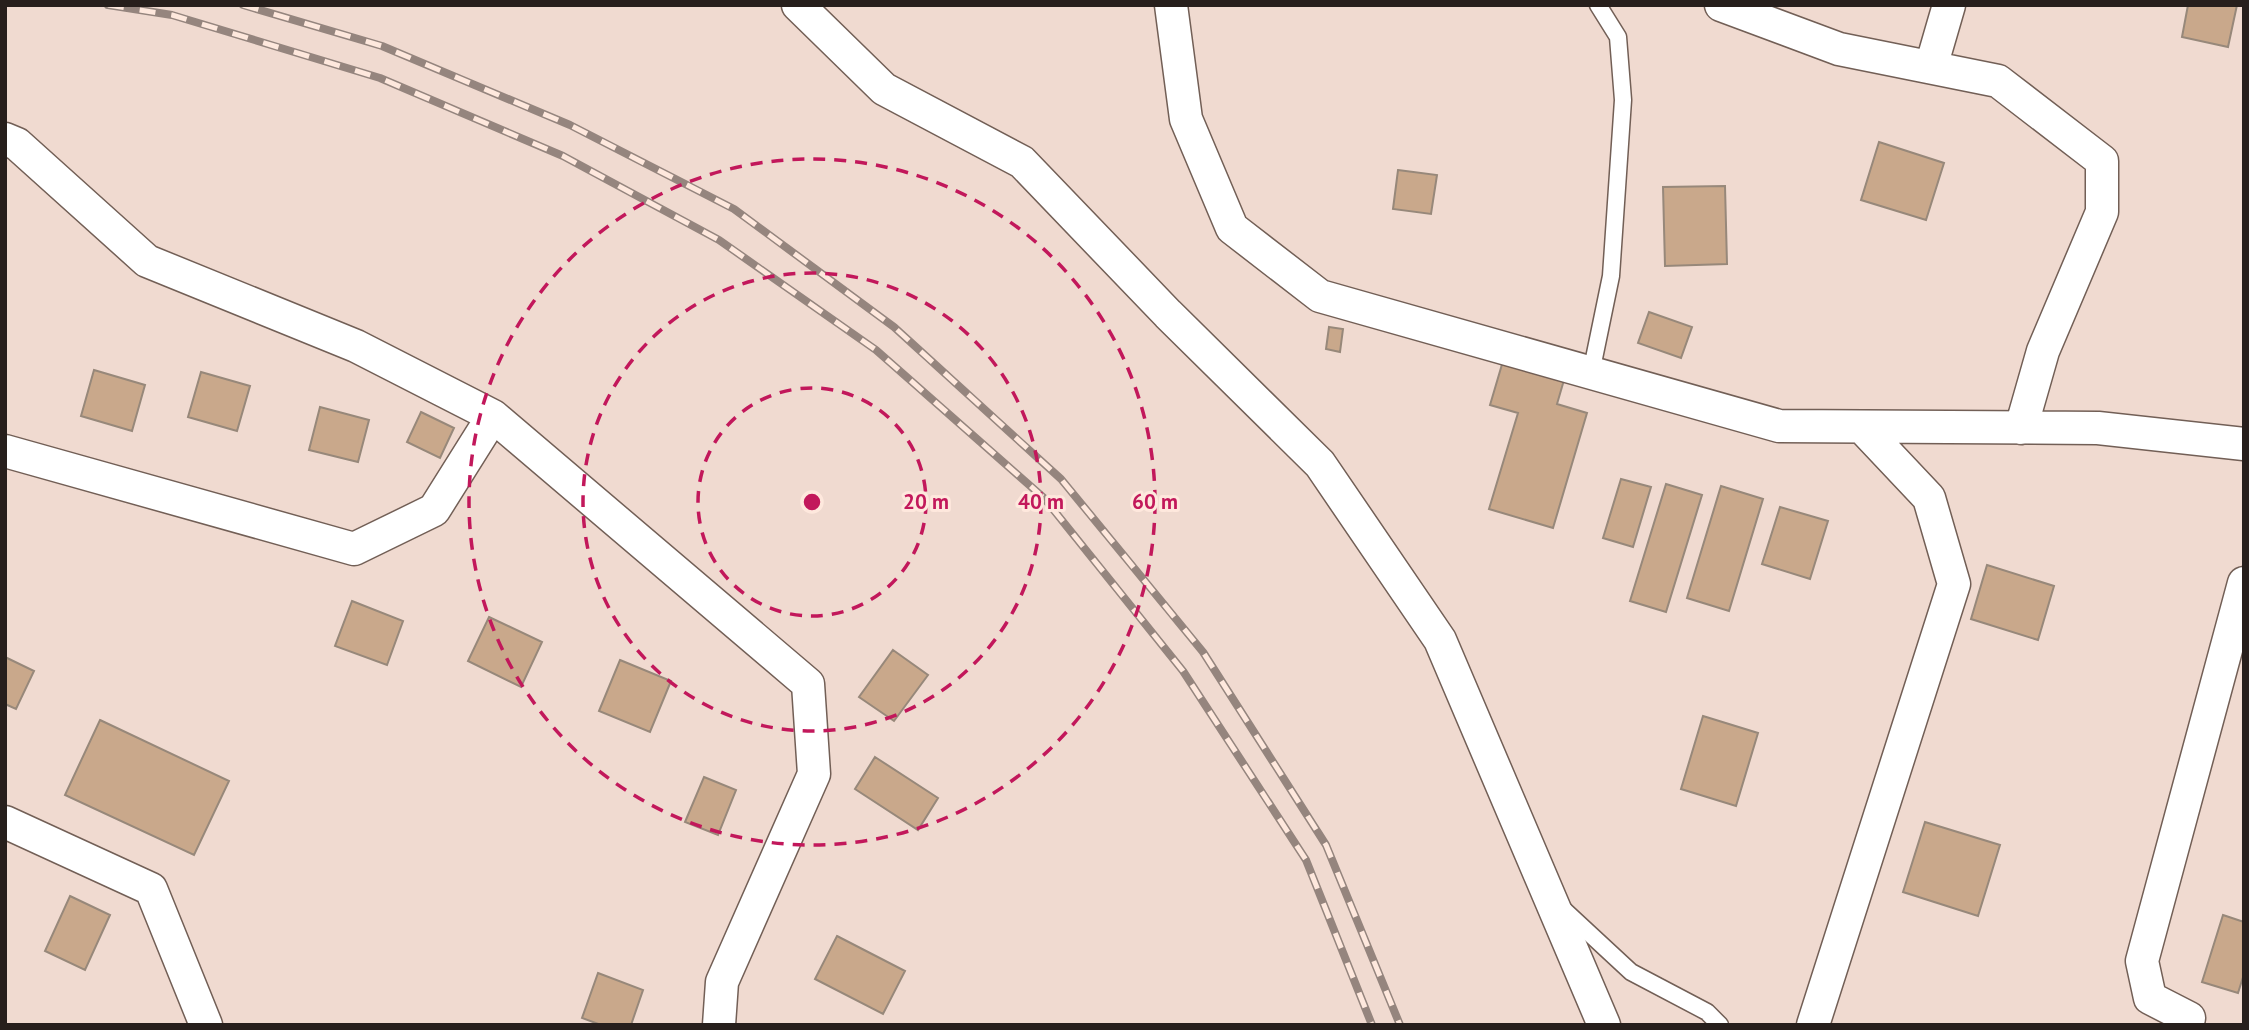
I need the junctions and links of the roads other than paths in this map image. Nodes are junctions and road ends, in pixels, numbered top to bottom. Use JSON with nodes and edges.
{"nodes":[{"id":1,"x":798,"y":5,"type":"edge"},
{"id":2,"x":1171,"y":5,"type":"edge"},
{"id":3,"x":1598,"y":5,"type":"edge"},
{"id":4,"x":1721,"y":5,"type":"edge"},
{"id":5,"x":1949,"y":5,"type":"edge"},
{"id":6,"x":1931,"y":68,"type":"junction"},
{"id":7,"x":5,"y":138,"type":"edge"},
{"id":8,"x":1591,"y":373,"type":"junction"},
{"id":9,"x":493,"y":416,"type":"junction"},
{"id":10,"x":1862,"y":427,"type":"junction"},
{"id":11,"x":2021,"y":428,"type":"junction"},
{"id":12,"x":2244,"y":444,"type":"edge"},
{"id":13,"x":5,"y":451,"type":"edge"},
{"id":14,"x":2244,"y":583,"type":"edge"},
{"id":15,"x":5,"y":822,"type":"edge"},
{"id":16,"x":1546,"y":895,"type":"junction"},
{"id":17,"x":2193,"y":1023,"type":"edge"},
{"id":18,"x":206,"y":1025,"type":"edge"},
{"id":19,"x":719,"y":1025,"type":"edge"},
{"id":20,"x":1604,"y":1025,"type":"edge"},
{"id":21,"x":1720,"y":1025,"type":"edge"},
{"id":22,"x":1813,"y":1025,"type":"edge"}],
"edges":[{"from":1,"to":16,"type":"street"},
{"from":2,"to":8,"type":"street"},
{"from":3,"to":8,"type":"lane"},
{"from":4,"to":6,"type":"street"},
{"from":5,"to":6,"type":"street"},
{"from":6,"to":11,"type":"street"},
{"from":7,"to":9,"type":"street"},
{"from":8,"to":10,"type":"street"},
{"from":9,"to":13,"type":"street"},
{"from":9,"to":19,"type":"street"},
{"from":10,"to":11,"type":"street"},
{"from":10,"to":22,"type":"street"},
{"from":11,"to":12,"type":"street"},
{"from":14,"to":17,"type":"street"},
{"from":15,"to":18,"type":"street"},
{"from":16,"to":20,"type":"street"},
{"from":16,"to":21,"type":"lane"}]}
